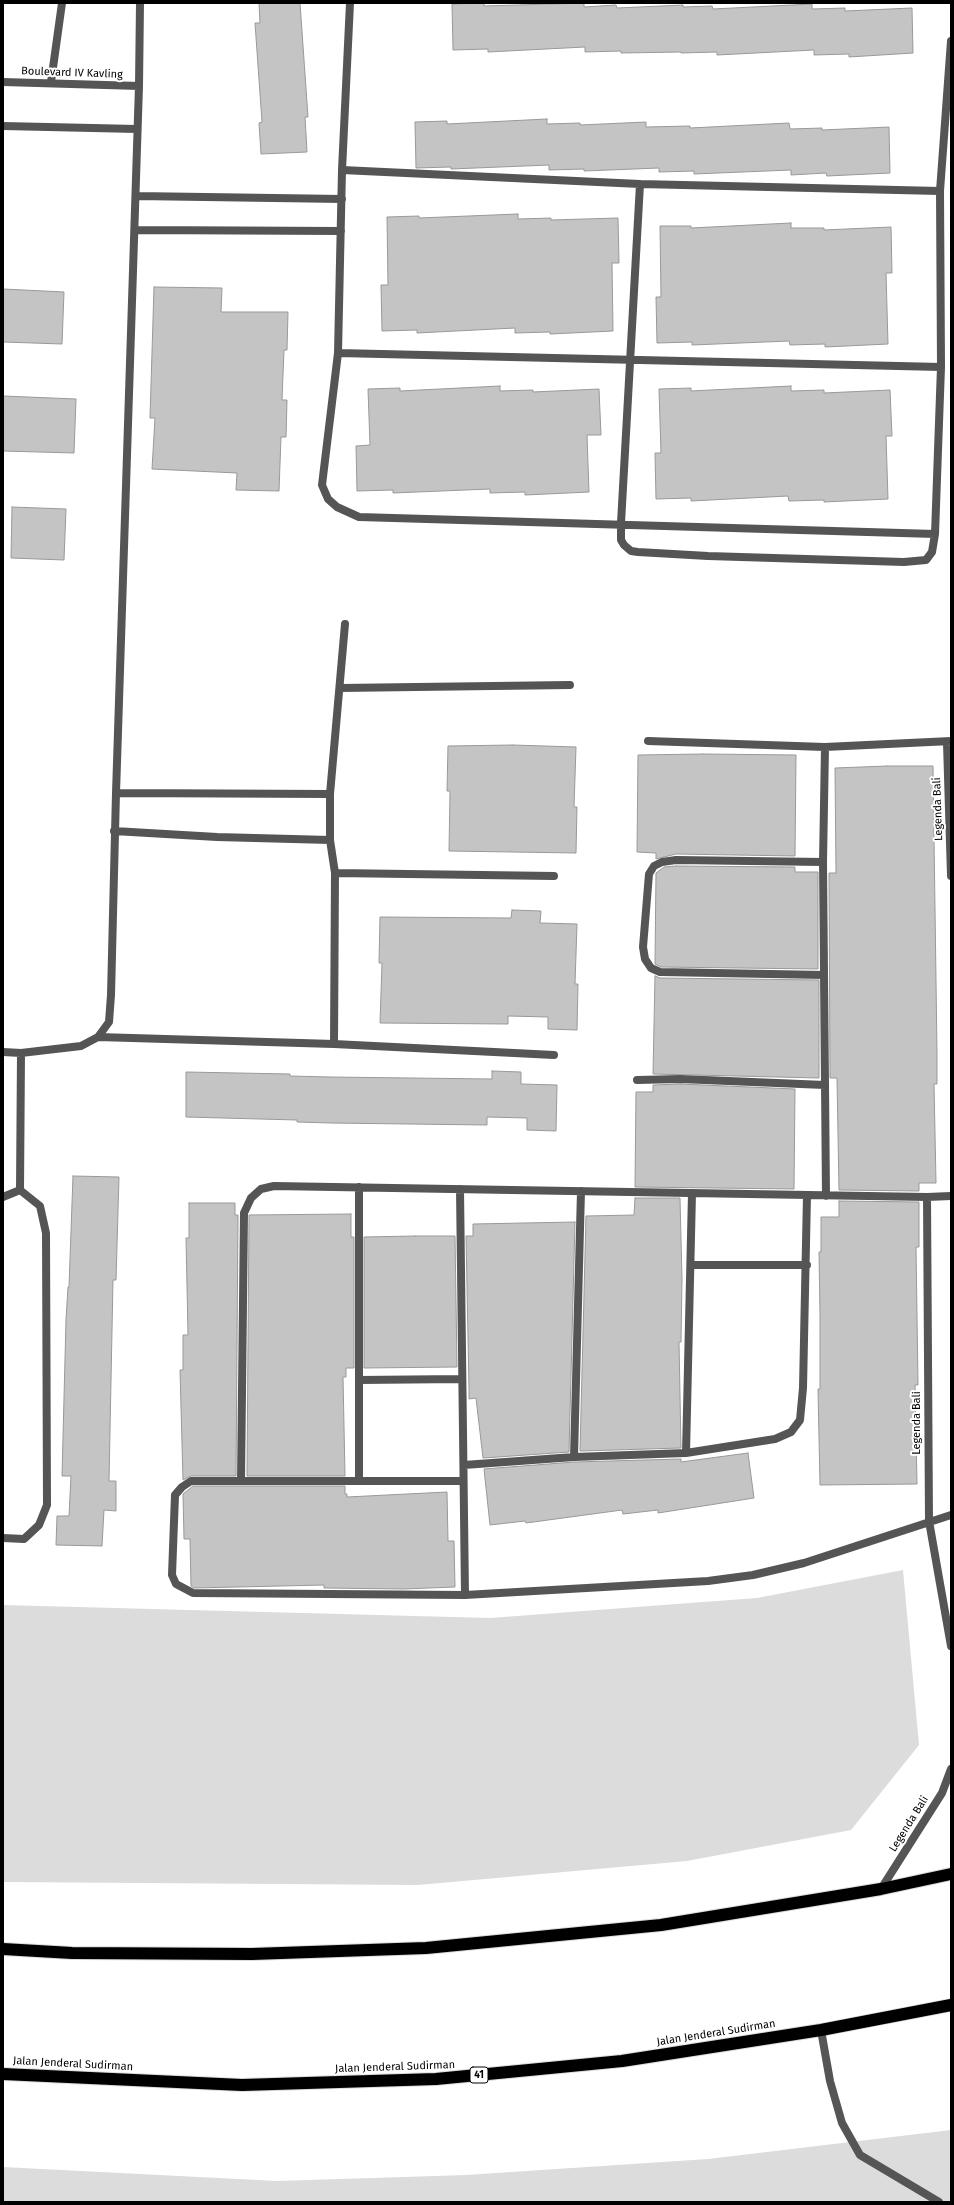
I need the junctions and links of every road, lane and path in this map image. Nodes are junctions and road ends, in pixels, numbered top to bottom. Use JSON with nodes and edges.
{"nodes":[{"id":1,"x":62,"y":3,"type":"edge"},
{"id":2,"x":140,"y":3,"type":"edge"},
{"id":3,"x":350,"y":3,"type":"edge"},
{"id":4,"x":951,"y":41,"type":"edge"},
{"id":5,"x":3,"y":82,"type":"edge"},
{"id":6,"x":51,"y":82,"type":"junction"},
{"id":7,"x":139,"y":86,"type":"junction"},
{"id":8,"x":3,"y":126,"type":"edge"},
{"id":9,"x":137,"y":130,"type":"junction"},
{"id":10,"x":342,"y":170,"type":"junction"},
{"id":11,"x":640,"y":184,"type":"junction"},
{"id":12,"x":940,"y":191,"type":"junction"},
{"id":13,"x":136,"y":196,"type":"junction"},
{"id":14,"x":342,"y":199,"type":"junction"},
{"id":15,"x":135,"y":230,"type":"junction"},
{"id":16,"x":341,"y":231,"type":"junction"},
{"id":17,"x":338,"y":353,"type":"junction"},
{"id":18,"x":630,"y":360,"type":"junction"},
{"id":19,"x":941,"y":367,"type":"junction"},
{"id":20,"x":621,"y":523,"type":"junction"},
{"id":21,"x":935,"y":534,"type":"junction"},
{"id":22,"x":345,"y":624,"type":"dead end"},
{"id":23,"x":570,"y":685,"type":"dead end"},
{"id":24,"x":340,"y":688,"type":"junction"},
{"id":25,"x":648,"y":741,"type":"dead end"},
{"id":26,"x":949,"y":742,"type":"edge"},
{"id":27,"x":825,"y":747,"type":"junction"},
{"id":28,"x":116,"y":793,"type":"junction"},
{"id":29,"x":330,"y":794,"type":"junction"},
{"id":30,"x":114,"y":832,"type":"junction"},
{"id":31,"x":330,"y":840,"type":"junction"},
{"id":32,"x":823,"y":862,"type":"junction"},
{"id":33,"x":335,"y":874,"type":"junction"},
{"id":34,"x":554,"y":876,"type":"dead end"},
{"id":35,"x":951,"y":876,"type":"edge"},
{"id":36,"x":824,"y":975,"type":"junction"},
{"id":37,"x":98,"y":1037,"type":"junction"},
{"id":38,"x":334,"y":1044,"type":"junction"},
{"id":39,"x":3,"y":1052,"type":"edge"},
{"id":40,"x":22,"y":1053,"type":"junction"},
{"id":41,"x":554,"y":1055,"type":"dead end"},
{"id":42,"x":638,"y":1080,"type":"dead end"},
{"id":43,"x":825,"y":1085,"type":"junction"},
{"id":44,"x":359,"y":1187,"type":"junction"},
{"id":45,"x":20,"y":1190,"type":"junction"},
{"id":46,"x":460,"y":1190,"type":"junction"},
{"id":47,"x":582,"y":1191,"type":"junction"},
{"id":48,"x":692,"y":1193,"type":"junction"},
{"id":49,"x":808,"y":1195,"type":"junction"},
{"id":50,"x":826,"y":1196,"type":"junction"},
{"id":51,"x":951,"y":1196,"type":"edge"},
{"id":52,"x":3,"y":1197,"type":"edge"},
{"id":53,"x":928,"y":1197,"type":"junction"},
{"id":54,"x":690,"y":1265,"type":"junction"},
{"id":55,"x":807,"y":1265,"type":"junction"},
{"id":56,"x":462,"y":1379,"type":"junction"},
{"id":57,"x":359,"y":1380,"type":"junction"},
{"id":58,"x":686,"y":1453,"type":"junction"},
{"id":59,"x":574,"y":1457,"type":"junction"},
{"id":60,"x":464,"y":1465,"type":"junction"},
{"id":61,"x":241,"y":1480,"type":"junction"},
{"id":62,"x":359,"y":1481,"type":"junction"},
{"id":63,"x":463,"y":1481,"type":"junction"},
{"id":64,"x":951,"y":1515,"type":"edge"},
{"id":65,"x":928,"y":1521,"type":"junction"},
{"id":66,"x":3,"y":1538,"type":"edge"},
{"id":67,"x":464,"y":1595,"type":"junction"},
{"id":68,"x":951,"y":1646,"type":"edge"},
{"id":69,"x":951,"y":1769,"type":"edge"},
{"id":70,"x":951,"y":1874,"type":"edge"},
{"id":71,"x":881,"y":1888,"type":"junction"},
{"id":72,"x":3,"y":1949,"type":"edge"},
{"id":73,"x":951,"y":2005,"type":"edge"},
{"id":74,"x":821,"y":2030,"type":"junction"},
{"id":75,"x":3,"y":2074,"type":"edge"},
{"id":76,"x":939,"y":2202,"type":"edge"}],
"edges":[{"from":1,"to":6,"type":"street"},
{"from":2,"to":7,"type":"street"},
{"from":3,"to":10,"type":"street"},
{"from":4,"to":12,"type":"street"},
{"from":5,"to":6,"type":"street","name":"Boulevard IV Kavling"},
{"from":6,"to":7,"type":"street","name":"Boulevard IV Kavling"},
{"from":7,"to":9,"type":"street"},
{"from":8,"to":9,"type":"street"},
{"from":9,"to":13,"type":"street"},
{"from":10,"to":11,"type":"street"},
{"from":10,"to":14,"type":"street"},
{"from":11,"to":12,"type":"street"},
{"from":11,"to":18,"type":"street"},
{"from":12,"to":19,"type":"street"},
{"from":13,"to":14,"type":"street"},
{"from":13,"to":15,"type":"street"},
{"from":14,"to":16,"type":"street"},
{"from":15,"to":16,"type":"street"},
{"from":15,"to":28,"type":"street"},
{"from":16,"to":17,"type":"street"},
{"from":17,"to":18,"type":"street"},
{"from":17,"to":20,"type":"street"},
{"from":18,"to":19,"type":"street"},
{"from":18,"to":20,"type":"street"},
{"from":19,"to":21,"type":"street"},
{"from":20,"to":21,"type":"street"},
{"from":20,"to":21,"type":"street"},
{"from":22,"to":24,"type":"street"},
{"from":23,"to":24,"type":"street"},
{"from":24,"to":29,"type":"street"},
{"from":25,"to":27,"type":"street"},
{"from":26,"to":27,"type":"street"},
{"from":26,"to":35,"type":"street","name":"Legenda Bali"},
{"from":27,"to":32,"type":"street"},
{"from":28,"to":29,"type":"street"},
{"from":28,"to":30,"type":"street"},
{"from":29,"to":31,"type":"street"},
{"from":30,"to":31,"type":"street"},
{"from":30,"to":37,"type":"street"},
{"from":31,"to":33,"type":"street"},
{"from":32,"to":36,"type":"street"},
{"from":32,"to":36,"type":"street"},
{"from":33,"to":34,"type":"street"},
{"from":33,"to":38,"type":"street"},
{"from":36,"to":43,"type":"street"},
{"from":37,"to":38,"type":"street"},
{"from":37,"to":40,"type":"street"},
{"from":38,"to":41,"type":"street"},
{"from":39,"to":40,"type":"street"},
{"from":40,"to":45,"type":"street"},
{"from":42,"to":43,"type":"street"},
{"from":43,"to":50,"type":"street"},
{"from":44,"to":46,"type":"street"},
{"from":44,"to":57,"type":"street"},
{"from":44,"to":61,"type":"street"},
{"from":45,"to":52,"type":"street"},
{"from":45,"to":66,"type":"street"},
{"from":46,"to":47,"type":"street"},
{"from":46,"to":56,"type":"street"},
{"from":47,"to":48,"type":"street"},
{"from":47,"to":59,"type":"street"},
{"from":48,"to":49,"type":"street"},
{"from":48,"to":54,"type":"street"},
{"from":49,"to":50,"type":"street"},
{"from":49,"to":55,"type":"street"},
{"from":50,"to":53,"type":"street"},
{"from":51,"to":53,"type":"street"},
{"from":53,"to":65,"type":"street","name":"Legenda Bali"},
{"from":54,"to":55,"type":"street"},
{"from":54,"to":58,"type":"street"},
{"from":55,"to":58,"type":"street"},
{"from":56,"to":57,"type":"street"},
{"from":56,"to":60,"type":"street"},
{"from":57,"to":62,"type":"street"},
{"from":58,"to":59,"type":"street"},
{"from":59,"to":60,"type":"street"},
{"from":60,"to":63,"type":"street"},
{"from":61,"to":62,"type":"street"},
{"from":61,"to":67,"type":"street"},
{"from":62,"to":63,"type":"street"},
{"from":63,"to":67,"type":"street"},
{"from":64,"to":65,"type":"street"},
{"from":65,"to":67,"type":"street"},
{"from":65,"to":68,"type":"street","name":"Legenda Bali"},
{"from":69,"to":71,"type":"street","name":"Legenda Bali"},
{"from":70,"to":71,"type":"highway"},
{"from":71,"to":72,"type":"highway"},
{"from":73,"to":74,"type":"highway","name":"Jalan Jenderal Sudirman","number":"41"},
{"from":74,"to":75,"type":"highway","name":"Jalan Jenderal Sudirman","number":"41"},
{"from":74,"to":76,"type":"street"}]}
